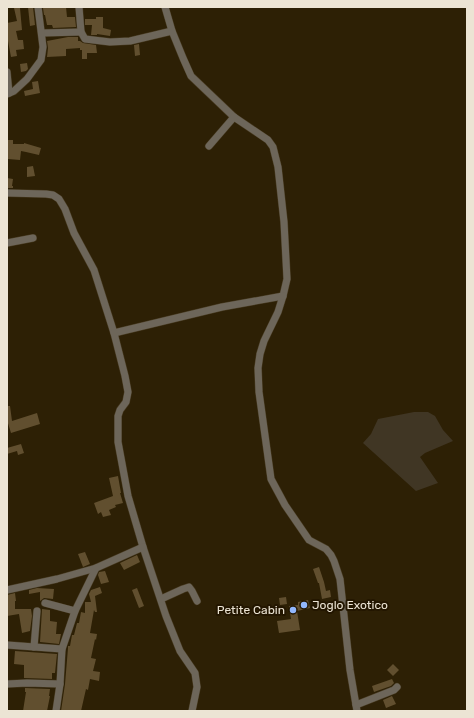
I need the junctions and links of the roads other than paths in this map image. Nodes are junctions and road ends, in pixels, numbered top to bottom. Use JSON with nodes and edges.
{"nodes":[{"id":1,"x":38,"y":7,"type":"edge"},
{"id":2,"x":80,"y":7,"type":"edge"},
{"id":3,"x":165,"y":7,"type":"edge"},
{"id":4,"x":172,"y":31,"type":"junction"},
{"id":5,"x":81,"y":32,"type":"junction"},
{"id":6,"x":42,"y":33,"type":"junction"},
{"id":7,"x":7,"y":72,"type":"edge"},
{"id":8,"x":8,"y":94,"type":"edge"},
{"id":9,"x":234,"y":117,"type":"junction"},
{"id":10,"x":208,"y":146,"type":"dead end"},
{"id":11,"x":7,"y":193,"type":"edge"},
{"id":12,"x":33,"y":238,"type":"dead end"},
{"id":13,"x":7,"y":242,"type":"edge"},
{"id":14,"x":283,"y":296,"type":"junction"},
{"id":15,"x":114,"y":333,"type":"junction"},
{"id":16,"x":143,"y":547,"type":"junction"},
{"id":17,"x":96,"y":568,"type":"junction"},
{"id":18,"x":7,"y":590,"type":"edge"},
{"id":19,"x":161,"y":599,"type":"junction"},
{"id":20,"x":197,"y":602,"type":"dead end"},
{"id":21,"x":45,"y":603,"type":"dead end"},
{"id":22,"x":75,"y":611,"type":"junction"},
{"id":23,"x":37,"y":612,"type":"dead end"},
{"id":24,"x":7,"y":645,"type":"edge"},
{"id":25,"x":34,"y":647,"type":"junction"},
{"id":26,"x":62,"y":649,"type":"junction"},
{"id":27,"x":7,"y":684,"type":"edge"},
{"id":28,"x":60,"y":684,"type":"junction"},
{"id":29,"x":397,"y":687,"type":"dead end"},
{"id":30,"x":357,"y":708,"type":"edge"},
{"id":31,"x":56,"y":711,"type":"edge"},
{"id":32,"x":192,"y":711,"type":"edge"}],
"edges":[{"from":1,"to":6,"type":"street"},
{"from":2,"to":5,"type":"street"},
{"from":3,"to":4,"type":"street"},
{"from":4,"to":5,"type":"street"},
{"from":4,"to":9,"type":"street"},
{"from":5,"to":6,"type":"street"},
{"from":6,"to":8,"type":"street"},
{"from":7,"to":8,"type":"street"},
{"from":9,"to":10,"type":"street"},
{"from":9,"to":14,"type":"street"},
{"from":11,"to":15,"type":"street"},
{"from":12,"to":13,"type":"street"},
{"from":14,"to":15,"type":"street"},
{"from":14,"to":30,"type":"street"},
{"from":15,"to":16,"type":"street"},
{"from":16,"to":17,"type":"street"},
{"from":16,"to":19,"type":"street"},
{"from":17,"to":18,"type":"street"},
{"from":17,"to":22,"type":"street"},
{"from":19,"to":20,"type":"street"},
{"from":19,"to":32,"type":"street"},
{"from":21,"to":22,"type":"street"},
{"from":22,"to":26,"type":"street"},
{"from":23,"to":25,"type":"street"},
{"from":24,"to":25,"type":"street"},
{"from":25,"to":26,"type":"street"},
{"from":26,"to":28,"type":"street"},
{"from":27,"to":28,"type":"street"},
{"from":28,"to":31,"type":"street"},
{"from":29,"to":30,"type":"street"}]}
